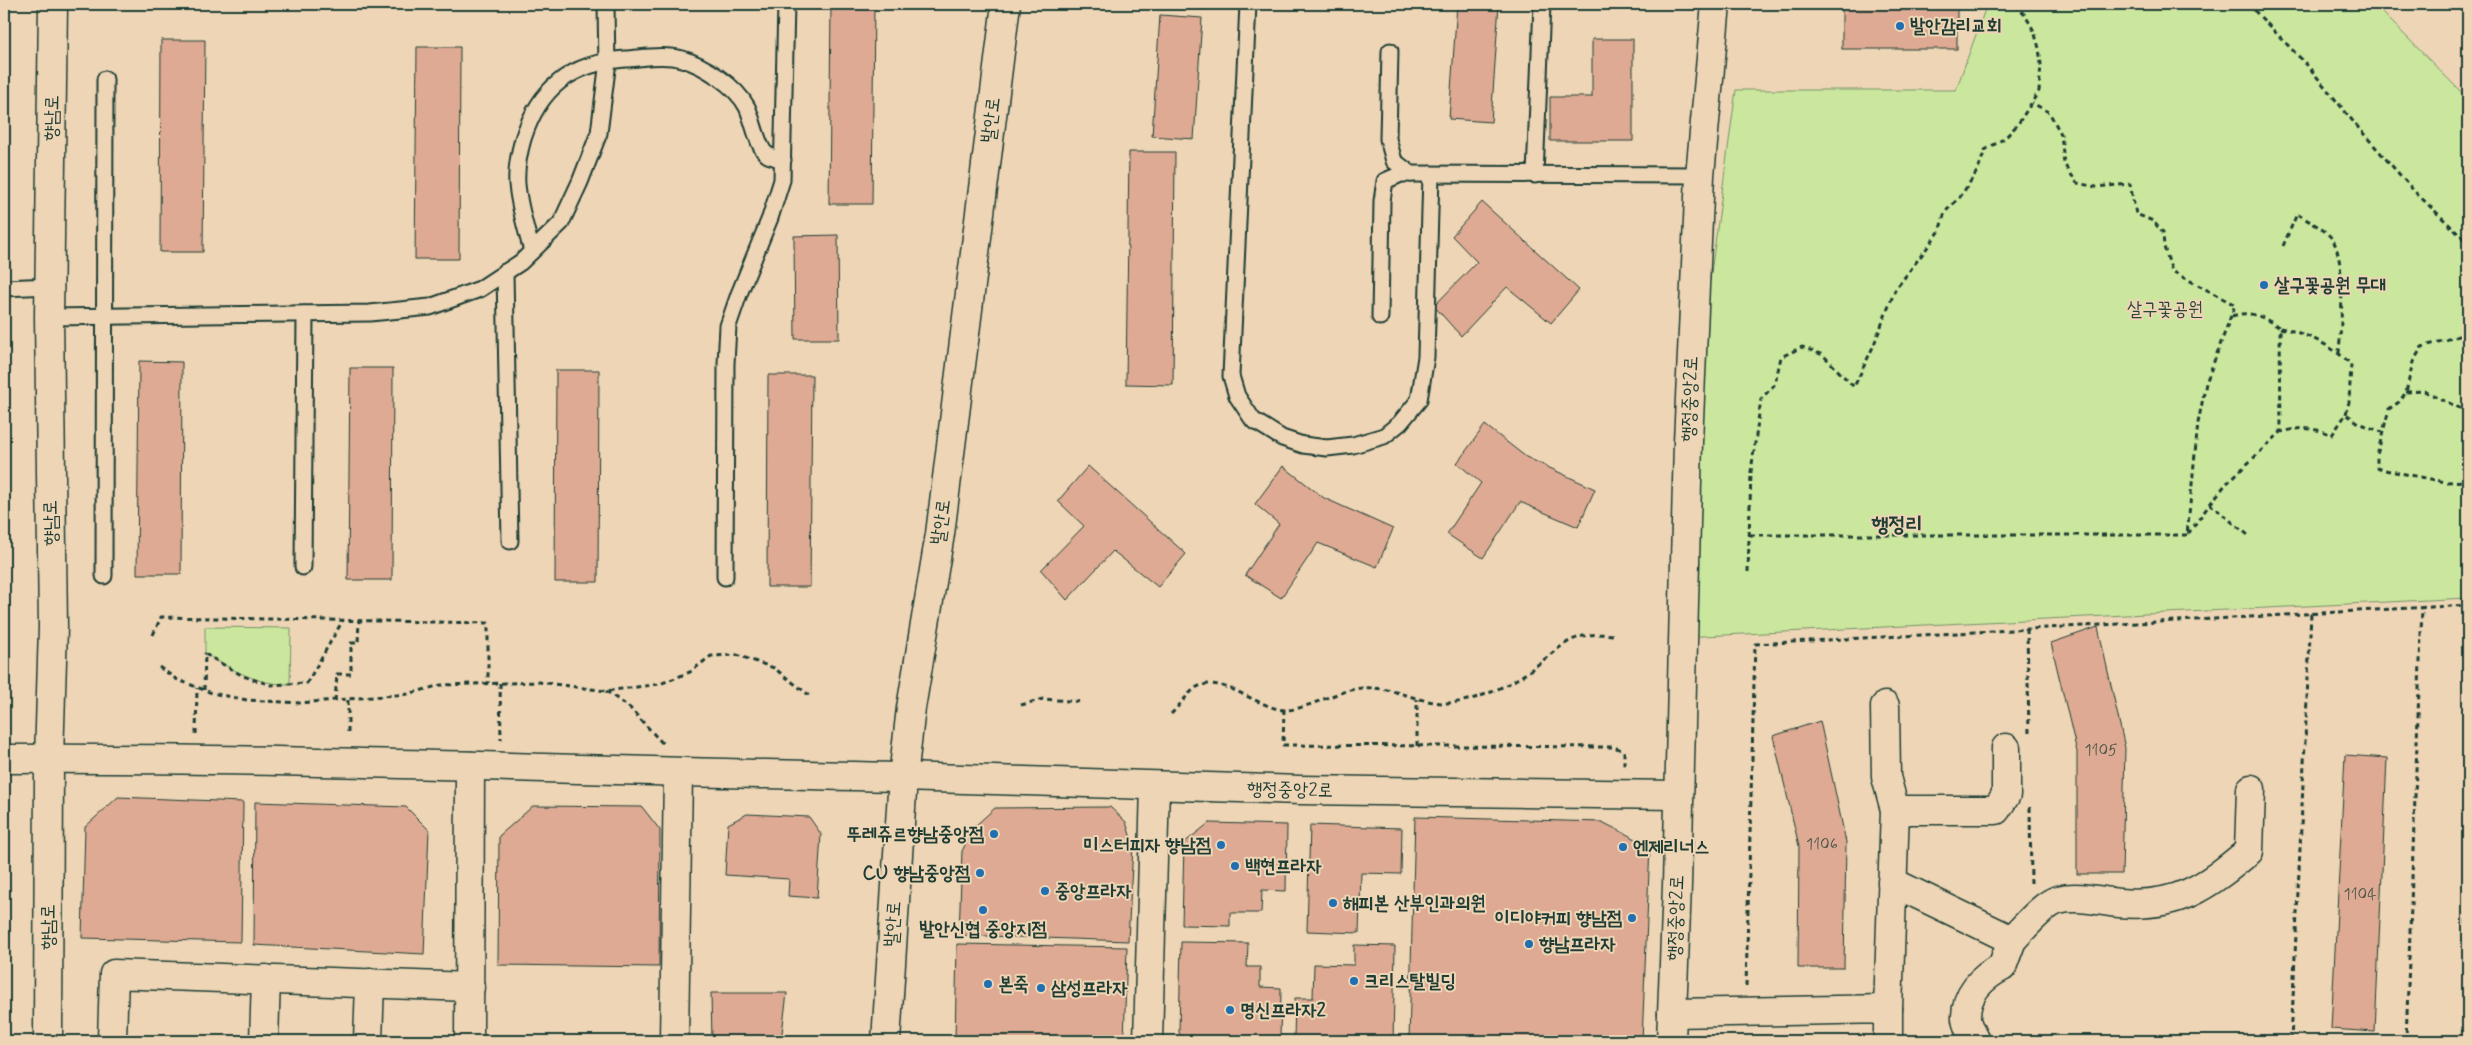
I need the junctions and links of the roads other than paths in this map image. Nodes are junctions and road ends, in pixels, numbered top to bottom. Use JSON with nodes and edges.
{"nodes":[{"id":1,"x":53,"y":4,"type":"edge"},
{"id":2,"x":606,"y":4,"type":"edge"},
{"id":3,"x":786,"y":4,"type":"edge"},
{"id":4,"x":1006,"y":4,"type":"edge"},
{"id":5,"x":1248,"y":4,"type":"edge"},
{"id":6,"x":1542,"y":4,"type":"edge"},
{"id":7,"x":1716,"y":4,"type":"edge"},
{"id":8,"x":1390,"y":51,"type":"dead end"},
{"id":9,"x":607,"y":61,"type":"junction"},
{"id":10,"x":105,"y":79,"type":"dead end"},
{"id":11,"x":783,"y":160,"type":"junction"},
{"id":12,"x":1410,"y":174,"type":"junction"},
{"id":13,"x":1431,"y":174,"type":"junction"},
{"id":14,"x":1535,"y":175,"type":"junction"},
{"id":15,"x":1700,"y":175,"type":"junction"},
{"id":16,"x":532,"y":250,"type":"junction"},
{"id":17,"x":505,"y":272,"type":"junction"},
{"id":18,"x":50,"y":286,"type":"junction"},
{"id":19,"x":4,"y":288,"type":"edge"},
{"id":20,"x":305,"y":314,"type":"junction"},
{"id":21,"x":49,"y":317,"type":"junction"},
{"id":22,"x":105,"y":317,"type":"junction"},
{"id":23,"x":1380,"y":317,"type":"dead end"},
{"id":24,"x":510,"y":541,"type":"dead end"},
{"id":25,"x":303,"y":567,"type":"dead end"},
{"id":26,"x":104,"y":576,"type":"dead end"},
{"id":27,"x":725,"y":577,"type":"dead end"},
{"id":28,"x":1885,"y":706,"type":"dead end"},
{"id":29,"x":2006,"y":748,"type":"dead end"},
{"id":30,"x":4,"y":759,"type":"edge"},
{"id":31,"x":49,"y":759,"type":"junction"},
{"id":32,"x":470,"y":766,"type":"junction"},
{"id":33,"x":678,"y":773,"type":"junction"},
{"id":34,"x":903,"y":776,"type":"junction"},
{"id":35,"x":1155,"y":786,"type":"junction"},
{"id":36,"x":2251,"y":789,"type":"dead end"},
{"id":37,"x":1678,"y":795,"type":"junction"},
{"id":38,"x":1895,"y":810,"type":"junction"},
{"id":39,"x":1892,"y":882,"type":"junction"},
{"id":40,"x":2012,"y":940,"type":"junction"},
{"id":41,"x":266,"y":979,"type":"junction"},
{"id":42,"x":370,"y":983,"type":"junction"},
{"id":43,"x":470,"y":987,"type":"junction"},
{"id":44,"x":1888,"y":1009,"type":"junction"},
{"id":45,"x":1672,"y":1013,"type":"junction"},
{"id":46,"x":48,"y":1041,"type":"edge"},
{"id":47,"x":112,"y":1041,"type":"edge"},
{"id":48,"x":264,"y":1041,"type":"edge"},
{"id":49,"x":368,"y":1041,"type":"edge"},
{"id":50,"x":469,"y":1041,"type":"edge"},
{"id":51,"x":674,"y":1041,"type":"edge"},
{"id":52,"x":886,"y":1041,"type":"edge"},
{"id":53,"x":1148,"y":1041,"type":"edge"},
{"id":54,"x":1671,"y":1041,"type":"edge"},
{"id":55,"x":1888,"y":1041,"type":"edge"},
{"id":56,"x":1975,"y":1041,"type":"edge"}],
"edges":[{"from":1,"to":18,"type":"street","name":"향남로"},
{"from":2,"to":9,"type":"lane"},
{"from":3,"to":11,"type":"lane"},
{"from":4,"to":34,"type":"street","name":"발안로"},
{"from":5,"to":13,"type":"lane"},
{"from":6,"to":14,"type":"lane"},
{"from":7,"to":15,"type":"street","name":"행정중앙2로"},
{"from":8,"to":12,"type":"lane"},
{"from":9,"to":11,"type":"lane"},
{"from":9,"to":16,"type":"lane"},
{"from":9,"to":16,"type":"lane"},
{"from":10,"to":22,"type":"lane"},
{"from":11,"to":27,"type":"lane"},
{"from":12,"to":13,"type":"lane"},
{"from":12,"to":23,"type":"lane"},
{"from":13,"to":14,"type":"lane"},
{"from":14,"to":15,"type":"lane"},
{"from":15,"to":37,"type":"street","name":"행정중앙2로"},
{"from":16,"to":17,"type":"lane"},
{"from":17,"to":20,"type":"lane"},
{"from":17,"to":24,"type":"lane"},
{"from":18,"to":19,"type":"lane"},
{"from":18,"to":21,"type":"street","name":"향남로"},
{"from":20,"to":22,"type":"lane"},
{"from":20,"to":25,"type":"lane"},
{"from":21,"to":22,"type":"lane"},
{"from":21,"to":31,"type":"street","name":"향남로"},
{"from":22,"to":26,"type":"lane"},
{"from":28,"to":38,"type":"street"},
{"from":29,"to":38,"type":"street"},
{"from":30,"to":31,"type":"street","name":"행정중앙2로"},
{"from":31,"to":32,"type":"street","name":"행정중앙2로"},
{"from":31,"to":46,"type":"street","name":"향남로"},
{"from":32,"to":33,"type":"street","name":"행정중앙2로"},
{"from":32,"to":43,"type":"street"},
{"from":33,"to":34,"type":"street","name":"행정중앙2로"},
{"from":33,"to":51,"type":"street"},
{"from":34,"to":35,"type":"street","name":"행정중앙2로"},
{"from":34,"to":52,"type":"street","name":"발안로"},
{"from":35,"to":37,"type":"street","name":"행정중앙2로"},
{"from":35,"to":53,"type":"street"},
{"from":36,"to":40,"type":"street"},
{"from":37,"to":45,"type":"street","name":"행정중앙2로"},
{"from":38,"to":39,"type":"street"},
{"from":39,"to":40,"type":"street"},
{"from":39,"to":44,"type":"street"},
{"from":40,"to":56,"type":"street"},
{"from":41,"to":42,"type":"street"},
{"from":41,"to":47,"type":"street"},
{"from":41,"to":48,"type":"street"},
{"from":42,"to":43,"type":"street"},
{"from":42,"to":49,"type":"street"},
{"from":43,"to":50,"type":"street"},
{"from":44,"to":45,"type":"street"},
{"from":44,"to":55,"type":"street"},
{"from":45,"to":54,"type":"street","name":"행정중앙2로"}]}
